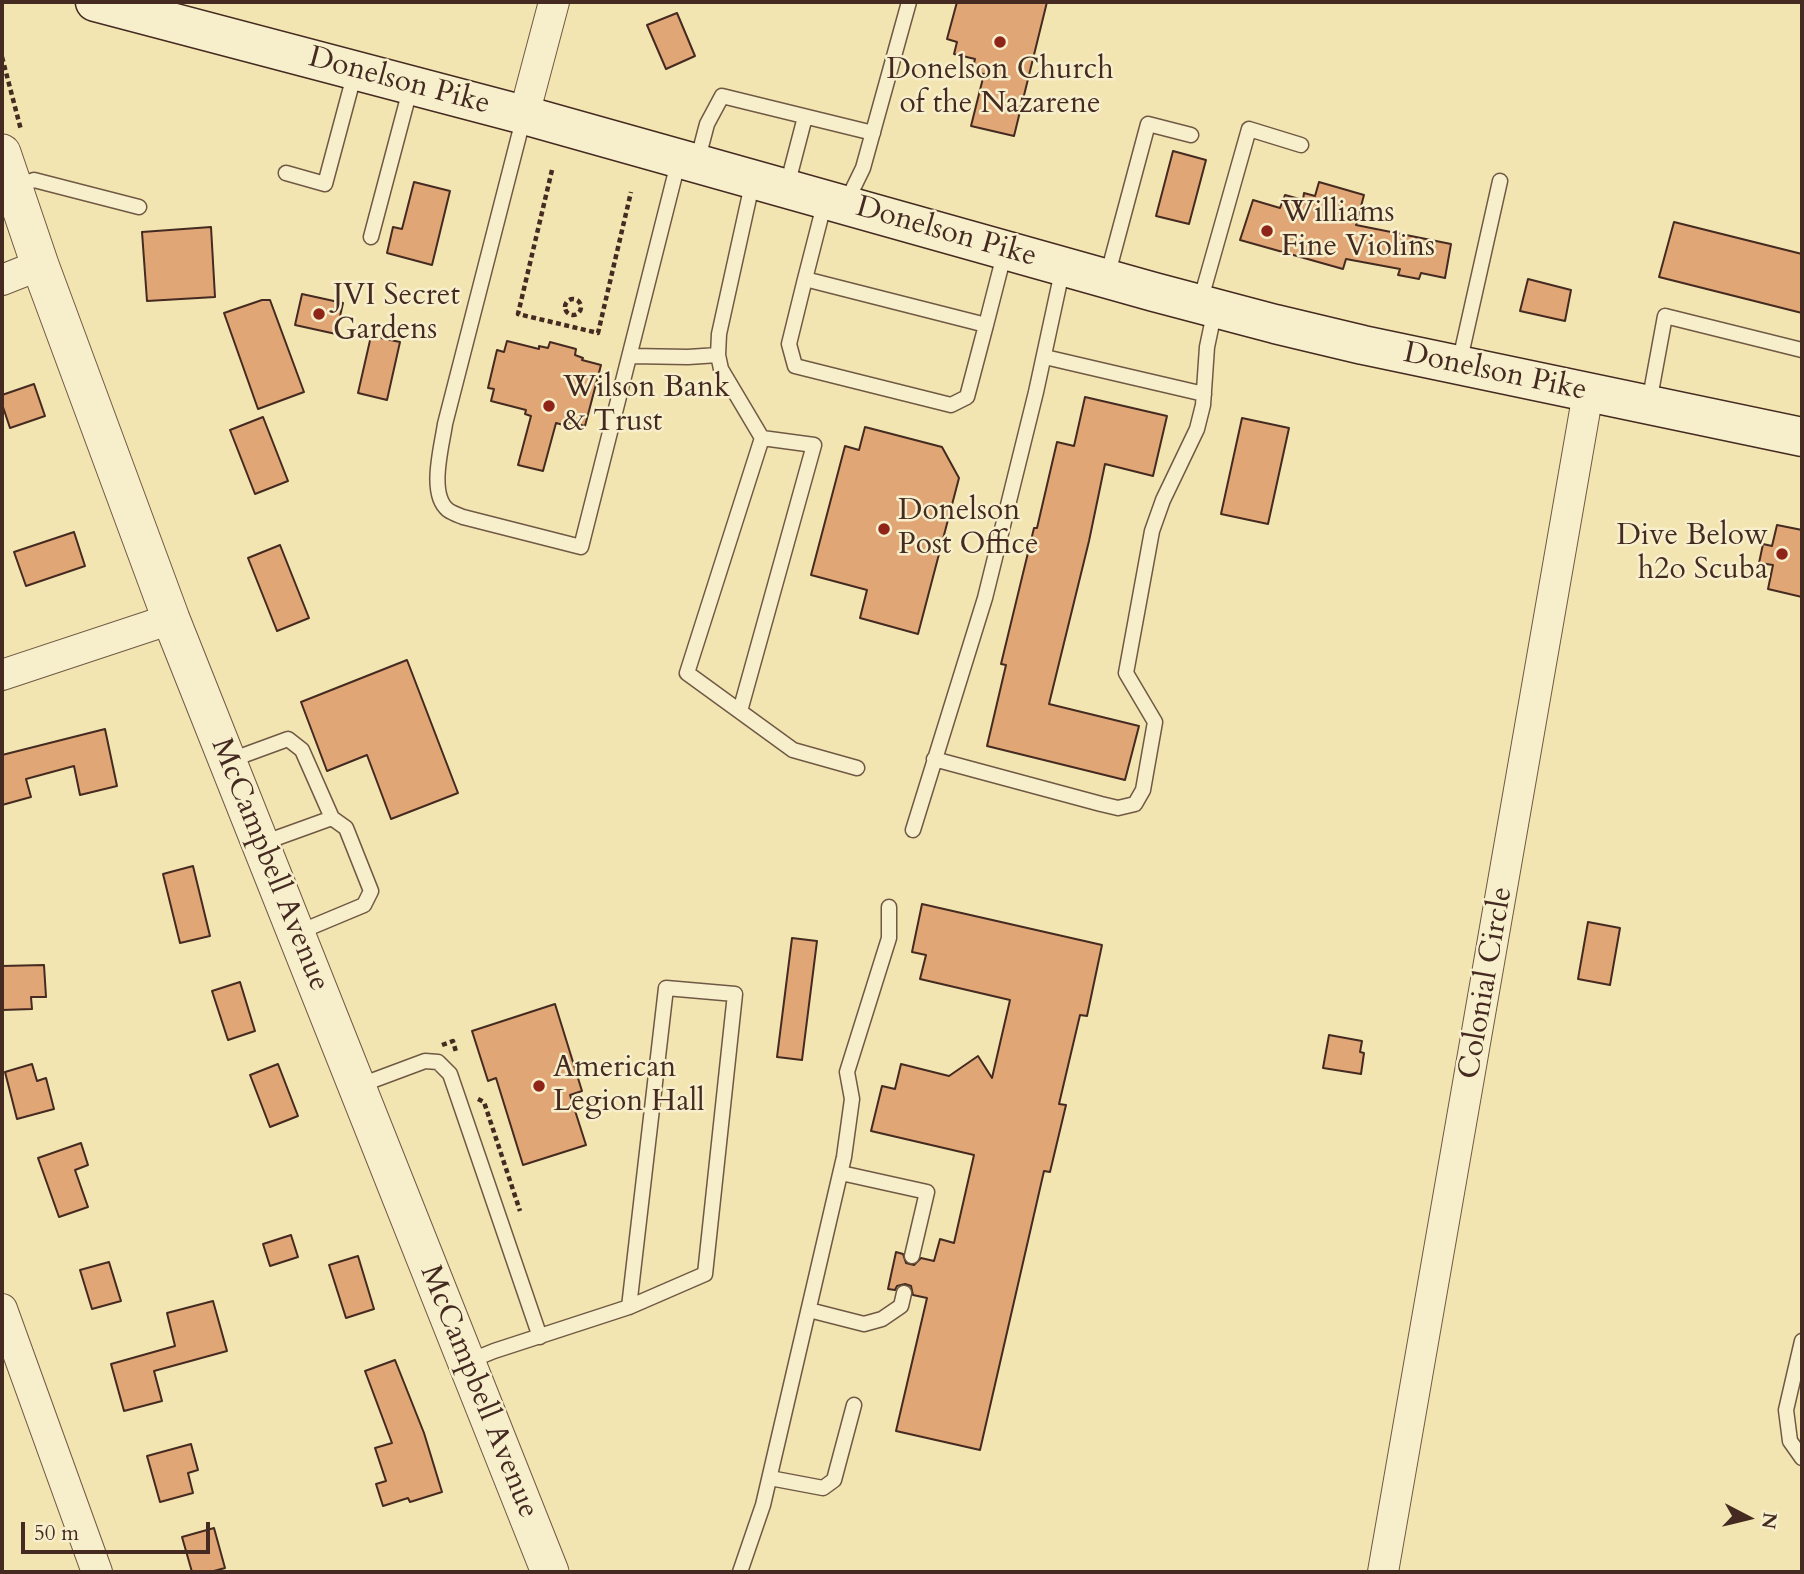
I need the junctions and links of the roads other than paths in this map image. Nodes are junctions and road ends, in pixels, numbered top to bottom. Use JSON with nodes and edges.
{"nodes":[{"id":1,"x":95,"y":2,"type":"edge"},
{"id":2,"x":554,"y":2,"type":"edge"},
{"id":3,"x":909,"y":2,"type":"edge"},
{"id":4,"x":355,"y":70,"type":"junction"},
{"id":5,"x":411,"y":85,"type":"junction"},
{"id":6,"x":524,"y":115,"type":"junction"},
{"id":7,"x":805,"y":117,"type":"junction"},
{"id":8,"x":873,"y":133,"type":"junction"},
{"id":9,"x":1191,"y":135,"type":"dead end"},
{"id":10,"x":1301,"y":145,"type":"dead end"},
{"id":11,"x":688,"y":161,"type":"junction"},
{"id":12,"x":5,"y":165,"type":"edge"},
{"id":13,"x":286,"y":173,"type":"dead end"},
{"id":14,"x":1500,"y":181,"type":"dead end"},
{"id":15,"x":770,"y":184,"type":"junction"},
{"id":16,"x":835,"y":202,"type":"junction"},
{"id":17,"x":139,"y":207,"type":"dead end"},
{"id":18,"x":371,"y":237,"type":"dead end"},
{"id":19,"x":1006,"y":250,"type":"junction"},
{"id":20,"x":40,"y":265,"type":"junction"},
{"id":21,"x":1063,"y":267,"type":"junction"},
{"id":22,"x":1107,"y":278,"type":"junction"},
{"id":23,"x":805,"y":279,"type":"junction"},
{"id":24,"x":2,"y":280,"type":"edge"},
{"id":25,"x":1207,"y":306,"type":"junction"},
{"id":26,"x":986,"y":325,"type":"junction"},
{"id":27,"x":1802,"y":349,"type":"edge"},
{"id":28,"x":718,"y":355,"type":"junction"},
{"id":29,"x":631,"y":356,"type":"junction"},
{"id":30,"x":1045,"y":357,"type":"junction"},
{"id":31,"x":1458,"y":364,"type":"junction"},
{"id":32,"x":1588,"y":393,"type":"junction"},
{"id":33,"x":1204,"y":394,"type":"junction"},
{"id":34,"x":1649,"y":405,"type":"junction"},
{"id":35,"x":1802,"y":437,"type":"edge"},
{"id":36,"x":762,"y":438,"type":"junction"},
{"id":37,"x":170,"y":619,"type":"junction"},
{"id":38,"x":2,"y":675,"type":"edge"},
{"id":39,"x":740,"y":711,"type":"junction"},
{"id":40,"x":934,"y":759,"type":"junction"},
{"id":41,"x":227,"y":761,"type":"junction"},
{"id":42,"x":857,"y":768,"type":"dead end"},
{"id":43,"x":332,"y":818,"type":"junction"},
{"id":44,"x":913,"y":830,"type":"dead end"},
{"id":45,"x":260,"y":844,"type":"junction"},
{"id":46,"x":889,"y":906,"type":"dead end"},
{"id":47,"x":296,"y":934,"type":"junction"},
{"id":48,"x":357,"y":1086,"type":"junction"},
{"id":49,"x":841,"y":1172,"type":"junction"},
{"id":50,"x":912,"y":1256,"type":"dead end"},
{"id":51,"x":904,"y":1293,"type":"dead end"},
{"id":52,"x":629,"y":1307,"type":"junction"},
{"id":53,"x":2,"y":1309,"type":"edge"},
{"id":54,"x":809,"y":1310,"type":"junction"},
{"id":55,"x":540,"y":1337,"type":"junction"},
{"id":56,"x":1802,"y":1341,"type":"edge"},
{"id":57,"x":466,"y":1363,"type":"junction"},
{"id":58,"x":854,"y":1405,"type":"dead end"},
{"id":59,"x":1802,"y":1458,"type":"edge"},
{"id":60,"x":770,"y":1478,"type":"junction"},
{"id":61,"x":97,"y":1572,"type":"edge"},
{"id":62,"x":550,"y":1572,"type":"edge"},
{"id":63,"x":740,"y":1572,"type":"edge"},
{"id":64,"x":1383,"y":1572,"type":"edge"}],
"edges":[{"from":1,"to":4,"type":"main road","name":"Donelson Pike"},
{"from":2,"to":6,"type":"street"},
{"from":3,"to":8,"type":"lane"},
{"from":4,"to":5,"type":"main road","name":"Donelson Pike"},
{"from":4,"to":13,"type":"lane"},
{"from":5,"to":6,"type":"main road","name":"Donelson Pike"},
{"from":5,"to":18,"type":"lane"},
{"from":6,"to":11,"type":"main road","name":"Donelson Pike"},
{"from":6,"to":29,"type":"lane"},
{"from":7,"to":8,"type":"lane"},
{"from":7,"to":11,"type":"lane"},
{"from":7,"to":15,"type":"lane"},
{"from":8,"to":16,"type":"lane"},
{"from":9,"to":22,"type":"lane"},
{"from":10,"to":25,"type":"lane"},
{"from":11,"to":15,"type":"main road","name":"Donelson Pike"},
{"from":11,"to":29,"type":"lane"},
{"from":12,"to":17,"type":"lane"},
{"from":12,"to":20,"type":"street","name":"McCampbell Avenue"},
{"from":14,"to":31,"type":"lane"},
{"from":15,"to":16,"type":"main road","name":"Donelson Pike"},
{"from":15,"to":28,"type":"lane"},
{"from":16,"to":19,"type":"main road","name":"Donelson Pike"},
{"from":16,"to":23,"type":"lane"},
{"from":19,"to":21,"type":"main road","name":"Donelson Pike"},
{"from":19,"to":26,"type":"lane"},
{"from":20,"to":24,"type":"street"},
{"from":20,"to":37,"type":"street","name":"McCampbell Avenue"},
{"from":21,"to":22,"type":"main road","name":"Donelson Pike"},
{"from":21,"to":30,"type":"lane"},
{"from":22,"to":25,"type":"main road","name":"Donelson Pike"},
{"from":23,"to":26,"type":"lane"},
{"from":23,"to":26,"type":"lane"},
{"from":25,"to":31,"type":"main road","name":"Donelson Pike"},
{"from":25,"to":33,"type":"lane"},
{"from":27,"to":34,"type":"lane"},
{"from":28,"to":29,"type":"lane"},
{"from":28,"to":36,"type":"lane"},
{"from":30,"to":33,"type":"lane"},
{"from":30,"to":40,"type":"lane"},
{"from":31,"to":32,"type":"main road","name":"Donelson Pike"},
{"from":32,"to":34,"type":"main road","name":"Donelson Pike"},
{"from":32,"to":64,"type":"street","name":"Colonial Circle"},
{"from":33,"to":40,"type":"lane"},
{"from":34,"to":35,"type":"main road","name":"Donelson Pike"},
{"from":36,"to":39,"type":"lane"},
{"from":36,"to":39,"type":"lane"},
{"from":37,"to":38,"type":"street"},
{"from":37,"to":41,"type":"street","name":"McCampbell Avenue"},
{"from":39,"to":42,"type":"lane"},
{"from":40,"to":44,"type":"lane"},
{"from":41,"to":43,"type":"lane"},
{"from":41,"to":45,"type":"street","name":"McCampbell Avenue"},
{"from":43,"to":45,"type":"lane"},
{"from":43,"to":47,"type":"lane"},
{"from":45,"to":47,"type":"street","name":"McCampbell Avenue"},
{"from":46,"to":49,"type":"lane"},
{"from":47,"to":48,"type":"street","name":"McCampbell Avenue"},
{"from":48,"to":55,"type":"lane"},
{"from":48,"to":57,"type":"street","name":"McCampbell Avenue"},
{"from":49,"to":50,"type":"lane"},
{"from":49,"to":54,"type":"lane"},
{"from":51,"to":54,"type":"lane"},
{"from":52,"to":52,"type":"lane"},
{"from":52,"to":55,"type":"lane"},
{"from":53,"to":61,"type":"street"},
{"from":54,"to":60,"type":"lane"},
{"from":55,"to":57,"type":"lane"},
{"from":56,"to":59,"type":"lane"},
{"from":57,"to":62,"type":"street","name":"McCampbell Avenue"},
{"from":58,"to":60,"type":"lane"},
{"from":60,"to":63,"type":"lane"}]}
